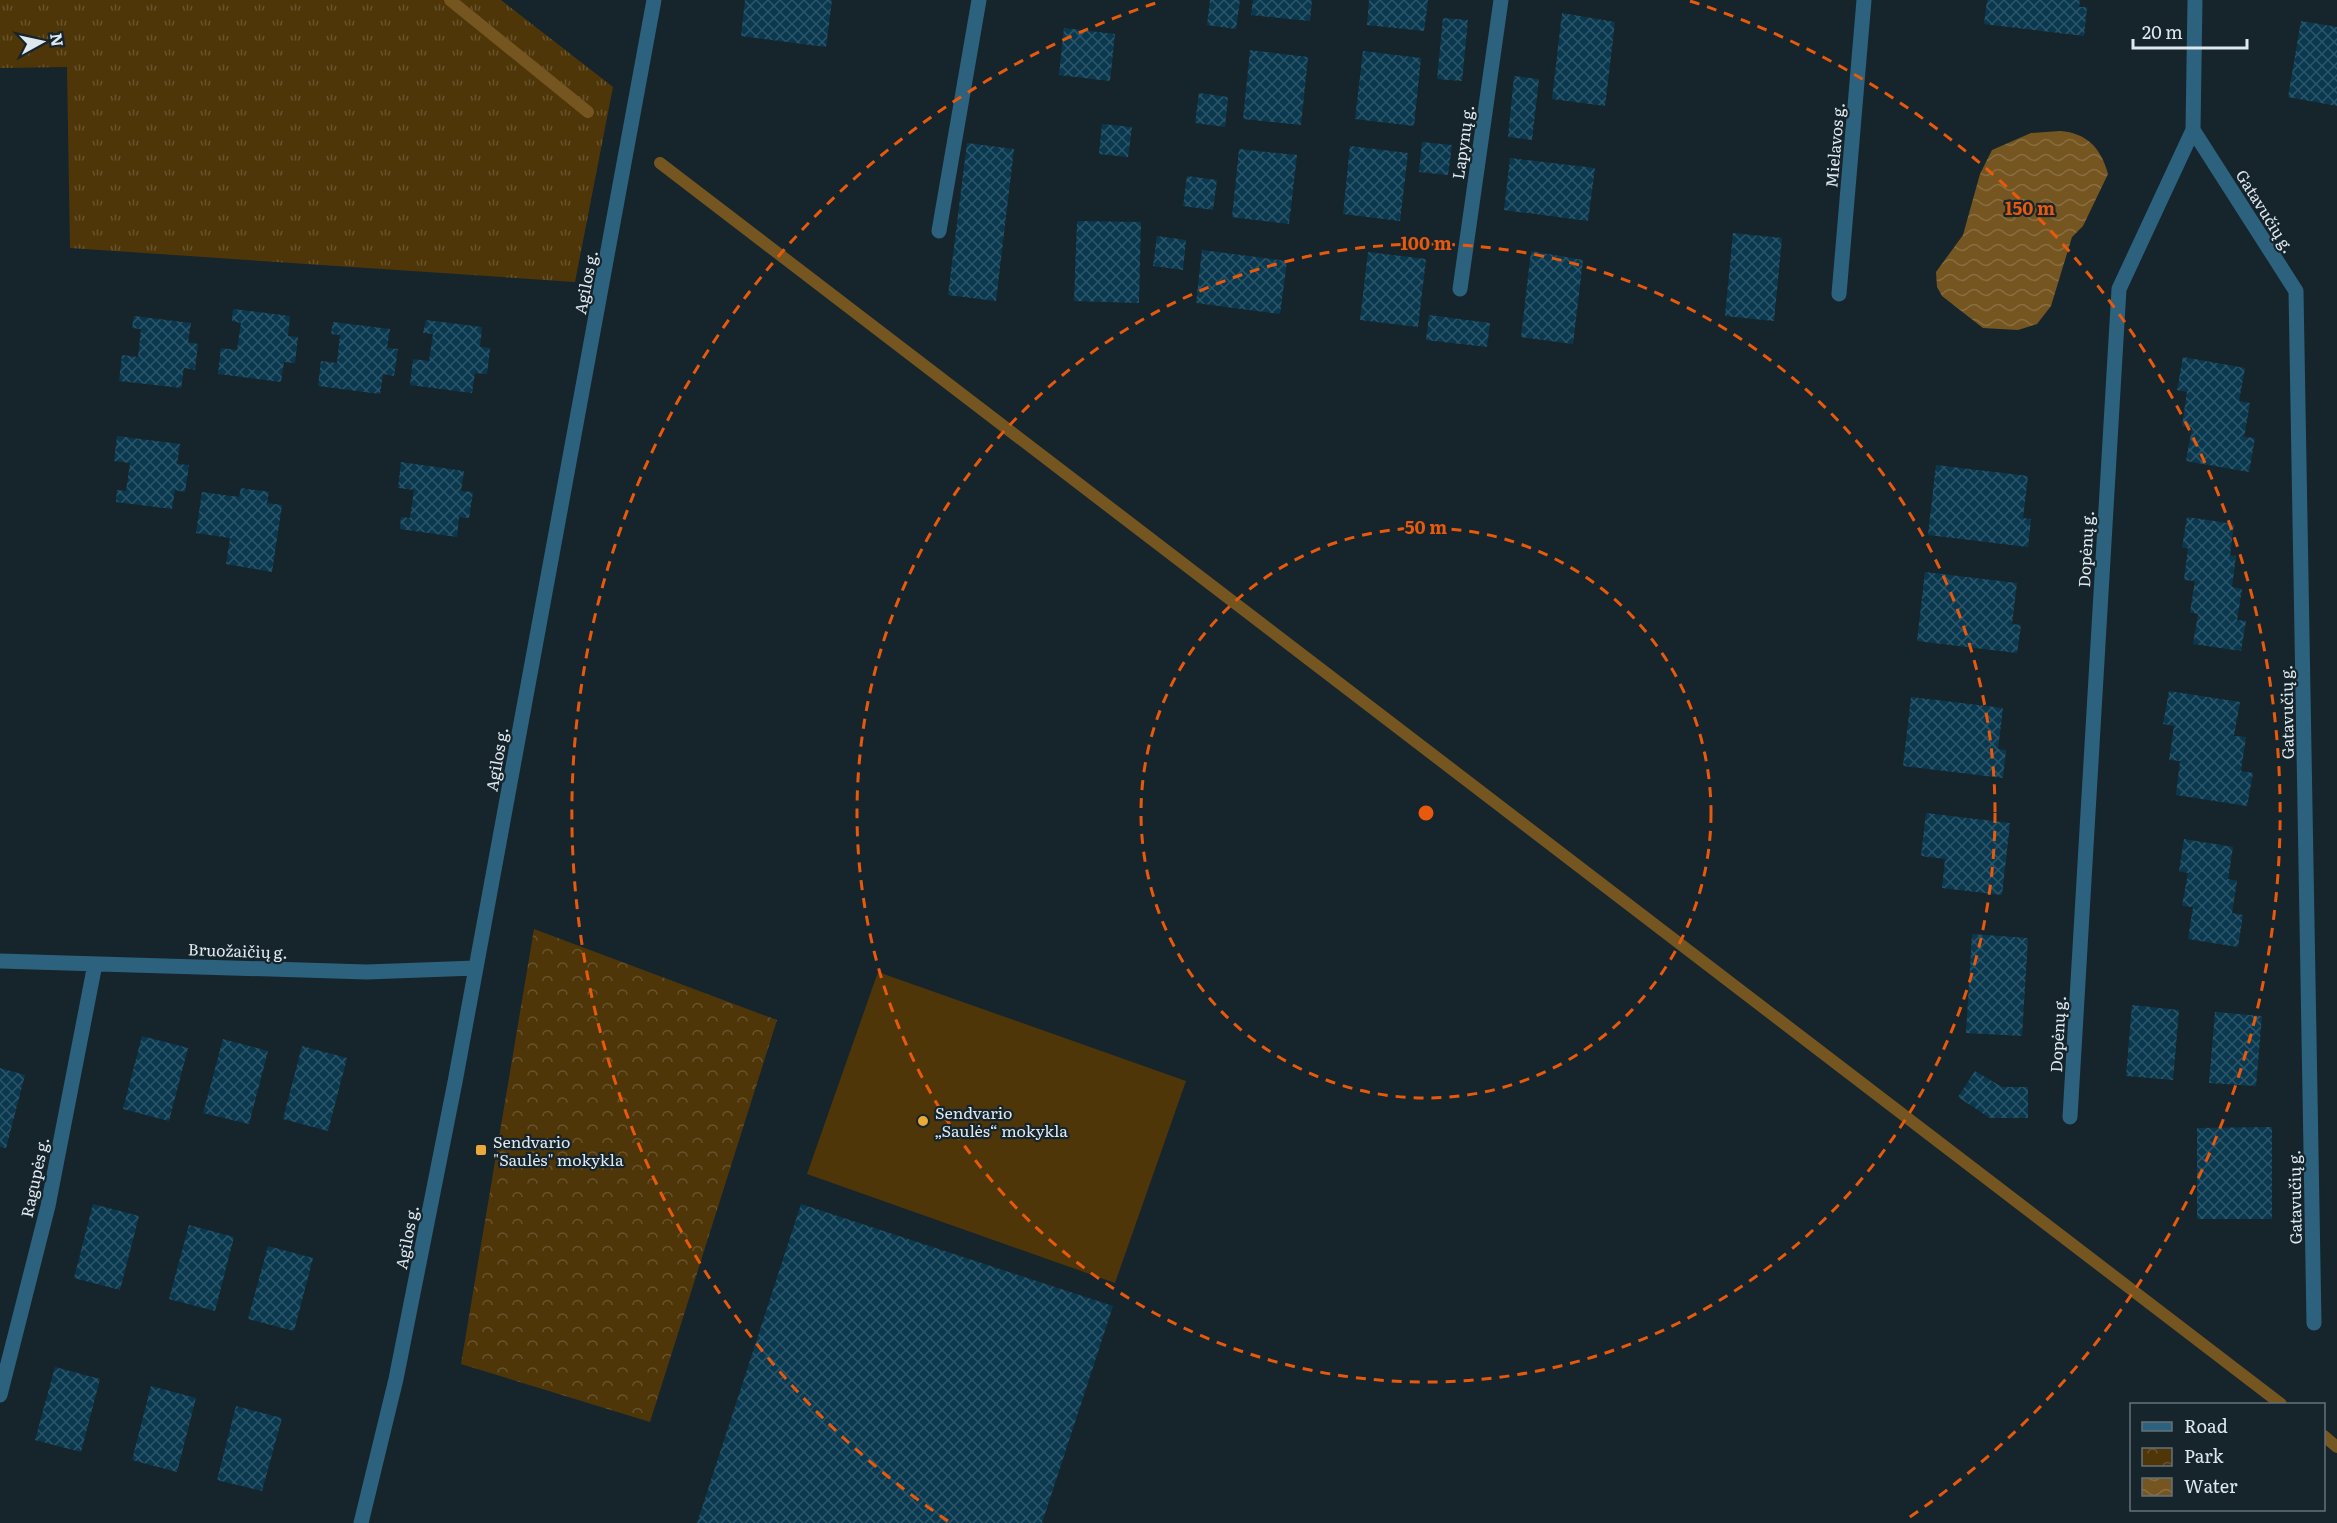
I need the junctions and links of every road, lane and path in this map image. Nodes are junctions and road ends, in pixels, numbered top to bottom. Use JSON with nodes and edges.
{"nodes":[{"id":1,"x":654,"y":0,"type":"edge"},
{"id":2,"x":980,"y":0,"type":"edge"},
{"id":3,"x":1501,"y":0,"type":"edge"},
{"id":4,"x":1864,"y":0,"type":"edge"},
{"id":5,"x":2195,"y":0,"type":"edge"},
{"id":6,"x":2193,"y":130,"type":"junction"},
{"id":7,"x":939,"y":231,"type":"dead end"},
{"id":8,"x":1460,"y":289,"type":"dead end"},
{"id":9,"x":1839,"y":294,"type":"dead end"},
{"id":10,"x":0,"y":961,"type":"edge"},
{"id":11,"x":95,"y":964,"type":"junction"},
{"id":12,"x":476,"y":968,"type":"junction"},
{"id":13,"x":2070,"y":1117,"type":"dead end"},
{"id":14,"x":2314,"y":1323,"type":"dead end"},
{"id":15,"x":0,"y":1395,"type":"edge"},
{"id":16,"x":361,"y":1523,"type":"edge"}],
"edges":[{"from":1,"to":12,"type":"street","name":"Agilos g."},
{"from":2,"to":7,"type":"street"},
{"from":3,"to":8,"type":"street","name":"Lapynų g."},
{"from":4,"to":9,"type":"street","name":"Mielavos g."},
{"from":5,"to":6,"type":"street","name":"Dopėnų g."},
{"from":6,"to":13,"type":"street","name":"Dopėnų g."},
{"from":6,"to":14,"type":"street","name":"Gatavučių g."},
{"from":10,"to":11,"type":"street","name":"Bruožaičių g."},
{"from":11,"to":12,"type":"street","name":"Bruožaičių g."},
{"from":11,"to":15,"type":"street","name":"Ragupės g."},
{"from":12,"to":16,"type":"street","name":"Agilos g."}]}
